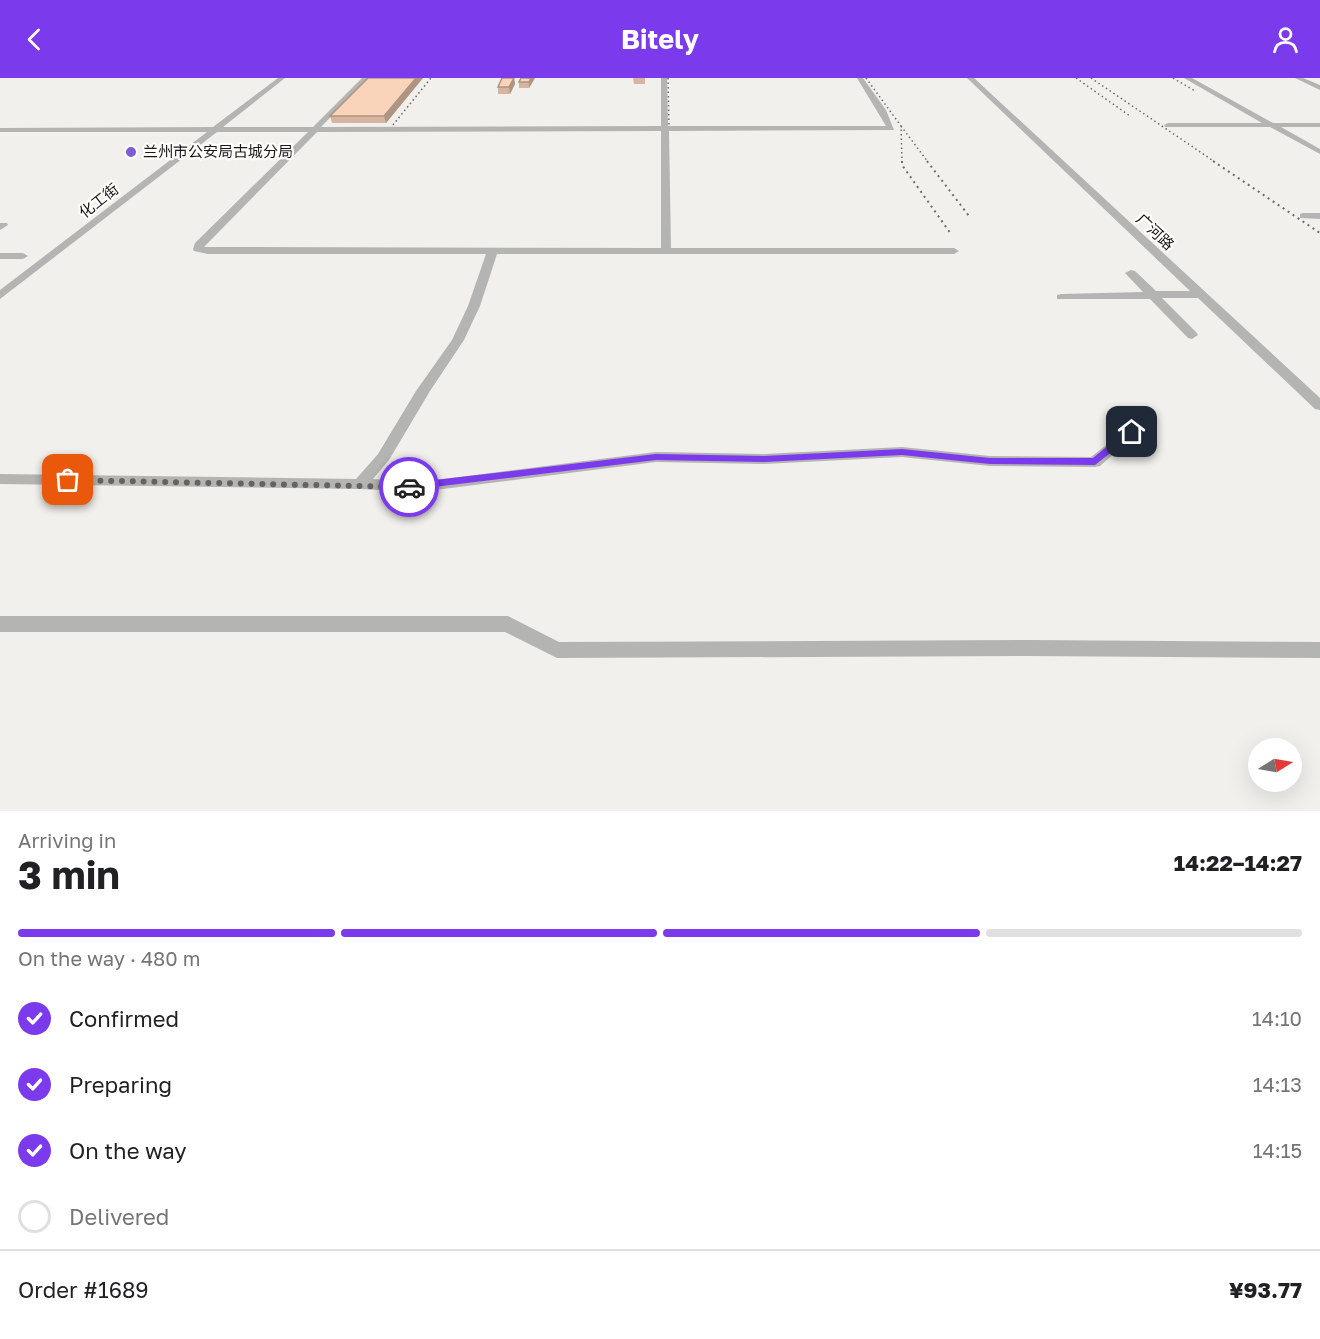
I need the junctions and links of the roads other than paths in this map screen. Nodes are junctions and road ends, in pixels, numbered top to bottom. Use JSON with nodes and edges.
{"nodes":[{"id":1,"x":282,"y":78,"type":"edge"},
{"id":2,"x":366,"y":78,"type":"edge"},
{"id":3,"x":664,"y":78,"type":"edge"},
{"id":4,"x":860,"y":78,"type":"edge"},
{"id":5,"x":970,"y":78,"type":"edge"},
{"id":6,"x":1187,"y":78,"type":"edge"},
{"id":7,"x":1298,"y":78,"type":"edge"},
{"id":8,"x":1320,"y":88,"type":"edge"},
{"id":9,"x":1168,"y":125,"type":"dead end"},
{"id":10,"x":1273,"y":125,"type":"junction"},
{"id":11,"x":1320,"y":125,"type":"edge"},
{"id":12,"x":216,"y":129,"type":"junction"},
{"id":13,"x":315,"y":129,"type":"junction"},
{"id":14,"x":0,"y":130,"type":"edge"},
{"id":15,"x":664,"y":130,"type":"junction"},
{"id":16,"x":1320,"y":152,"type":"edge"},
{"id":17,"x":1303,"y":216,"type":"dead end"},
{"id":18,"x":1320,"y":216,"type":"edge"},
{"id":19,"x":954,"y":251,"type":"dead end"},
{"id":20,"x":492,"y":252,"type":"junction"},
{"id":21,"x":666,"y":252,"type":"junction"},
{"id":22,"x":0,"y":256,"type":"edge"},
{"id":23,"x":22,"y":256,"type":"dead end"},
{"id":24,"x":1131,"y":273,"type":"dead end"},
{"id":25,"x":1200,"y":294,"type":"junction"},
{"id":26,"x":0,"y":296,"type":"edge"},
{"id":27,"x":1153,"y":296,"type":"junction"},
{"id":28,"x":1061,"y":297,"type":"dead end"},
{"id":29,"x":1192,"y":335,"type":"dead end"},
{"id":30,"x":1320,"y":406,"type":"edge"},
{"id":31,"x":1125,"y":417,"type":"dead end"},
{"id":32,"x":0,"y":479,"type":"edge"},
{"id":33,"x":360,"y":484,"type":"junction"},
{"id":34,"x":0,"y":624,"type":"edge"},
{"id":35,"x":1320,"y":650,"type":"edge"}],
"edges":[{"from":1,"to":12,"type":"street","name":"化工街"},
{"from":2,"to":13,"type":"street"},
{"from":3,"to":15,"type":"street"},
{"from":4,"to":15,"type":"street"},
{"from":5,"to":25,"type":"street","name":"广河路"},
{"from":6,"to":10,"type":"street"},
{"from":7,"to":8,"type":"street"},
{"from":9,"to":10,"type":"street"},
{"from":10,"to":11,"type":"street"},
{"from":10,"to":16,"type":"street"},
{"from":12,"to":13,"type":"street"},
{"from":12,"to":14,"type":"street"},
{"from":12,"to":26,"type":"street","name":"化工街"},
{"from":13,"to":15,"type":"street"},
{"from":13,"to":20,"type":"street"},
{"from":15,"to":21,"type":"street"},
{"from":17,"to":18,"type":"street"},
{"from":19,"to":21,"type":"street"},
{"from":20,"to":21,"type":"street"},
{"from":20,"to":33,"type":"street"},
{"from":22,"to":23,"type":"street"},
{"from":24,"to":27,"type":"street"},
{"from":25,"to":27,"type":"street"},
{"from":25,"to":30,"type":"street","name":"广河路"},
{"from":27,"to":28,"type":"street"},
{"from":27,"to":29,"type":"street"},
{"from":31,"to":33,"type":"street"},
{"from":32,"to":33,"type":"street"},
{"from":34,"to":35,"type":"street"}]}
